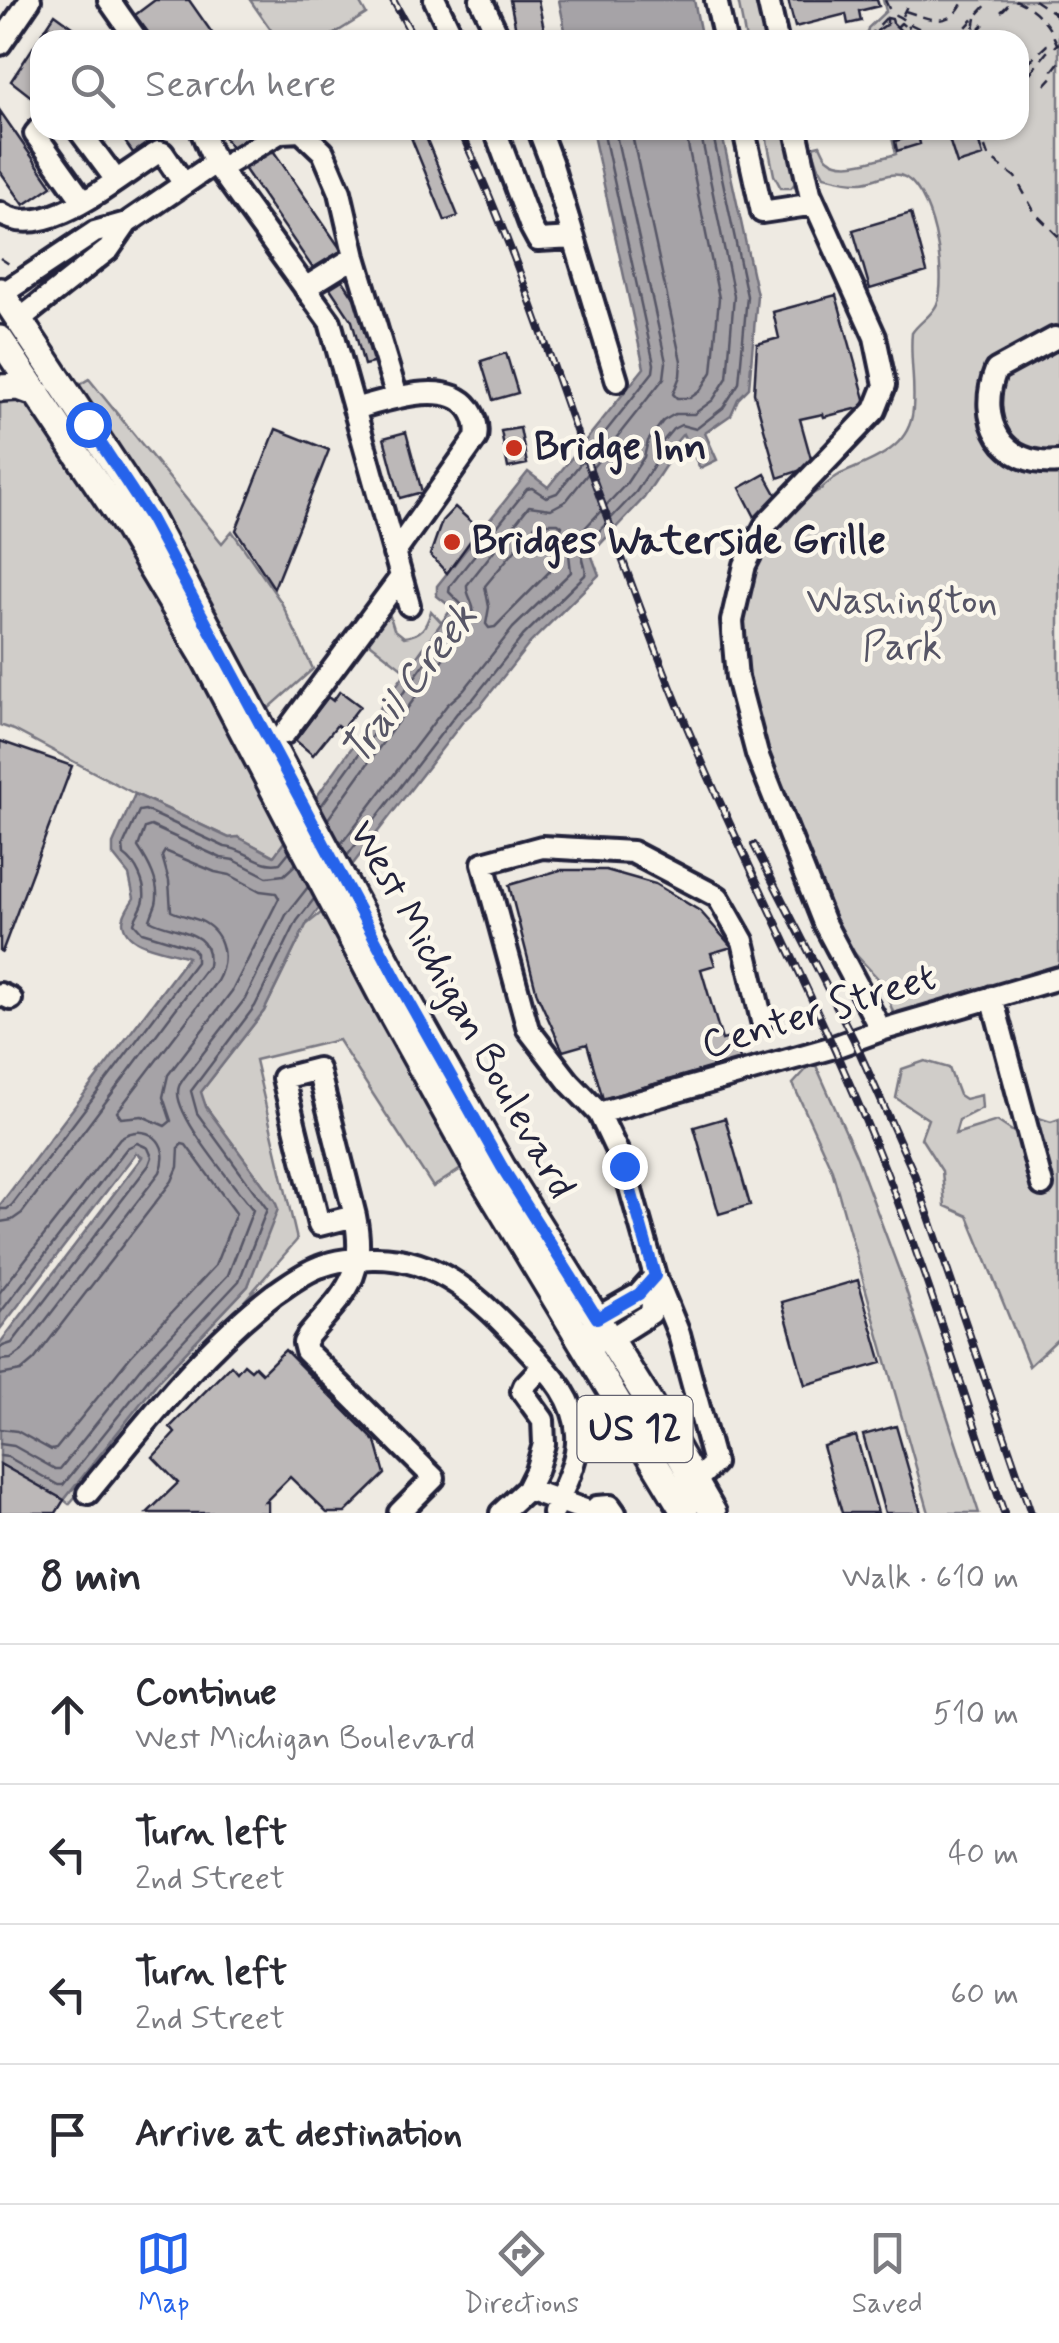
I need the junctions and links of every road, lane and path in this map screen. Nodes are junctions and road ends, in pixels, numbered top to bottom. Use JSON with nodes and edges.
{"nodes":[{"id":1,"x":30,"y":0,"type":"edge"},
{"id":2,"x":109,"y":0,"type":"edge"},
{"id":3,"x":435,"y":0,"type":"edge"},
{"id":4,"x":481,"y":0,"type":"edge"},
{"id":5,"x":716,"y":0,"type":"edge"},
{"id":6,"x":768,"y":0,"type":"edge"},
{"id":7,"x":885,"y":0,"type":"edge"},
{"id":8,"x":910,"y":0,"type":"edge"},
{"id":9,"x":964,"y":0,"type":"edge"},
{"id":10,"x":991,"y":0,"type":"edge"},
{"id":11,"x":1014,"y":0,"type":"edge"},
{"id":12,"x":1034,"y":0,"type":"edge"},
{"id":13,"x":904,"y":11,"type":"junction"},
{"id":14,"x":1002,"y":12,"type":"dead end"},
{"id":15,"x":891,"y":13,"type":"junction"},
{"id":16,"x":976,"y":16,"type":"junction"},
{"id":17,"x":901,"y":17,"type":"junction"},
{"id":18,"x":1059,"y":20,"type":"edge"},
{"id":19,"x":901,"y":23,"type":"junction"},
{"id":20,"x":909,"y":24,"type":"junction"},
{"id":21,"x":984,"y":24,"type":"dead end"},
{"id":22,"x":897,"y":28,"type":"dead end"},
{"id":23,"x":130,"y":30,"type":"edge"},
{"id":24,"x":449,"y":30,"type":"edge"},
{"id":25,"x":495,"y":30,"type":"edge"},
{"id":26,"x":722,"y":30,"type":"edge"},
{"id":27,"x":774,"y":30,"type":"edge"},
{"id":28,"x":873,"y":30,"type":"edge"},
{"id":29,"x":908,"y":30,"type":"edge"},
{"id":30,"x":910,"y":30,"type":"edge"},
{"id":31,"x":921,"y":30,"type":"edge"},
{"id":32,"x":963,"y":30,"type":"edge"},
{"id":33,"x":975,"y":30,"type":"edge"},
{"id":34,"x":979,"y":30,"type":"edge"},
{"id":35,"x":1058,"y":43,"type":"edge"},
{"id":36,"x":0,"y":44,"type":"edge"},
{"id":37,"x":1029,"y":61,"type":"edge"},
{"id":38,"x":1059,"y":62,"type":"edge"},
{"id":39,"x":1029,"y":73,"type":"edge"},
{"id":40,"x":1056,"y":75,"type":"edge"},
{"id":41,"x":1046,"y":86,"type":"dead end"},
{"id":42,"x":40,"y":140,"type":"edge"},
{"id":43,"x":87,"y":140,"type":"edge"},
{"id":44,"x":205,"y":140,"type":"edge"},
{"id":45,"x":266,"y":140,"type":"edge"},
{"id":46,"x":310,"y":140,"type":"edge"},
{"id":47,"x":500,"y":140,"type":"edge"},
{"id":48,"x":542,"y":140,"type":"edge"},
{"id":49,"x":746,"y":140,"type":"edge"},
{"id":50,"x":798,"y":140,"type":"edge"},
{"id":51,"x":982,"y":140,"type":"edge"},
{"id":52,"x":217,"y":166,"type":"junction"},
{"id":53,"x":116,"y":180,"type":"junction"},
{"id":54,"x":184,"y":184,"type":"junction"},
{"id":55,"x":83,"y":201,"type":"junction"},
{"id":56,"x":815,"y":204,"type":"junction"},
{"id":57,"x":0,"y":212,"type":"edge"},
{"id":58,"x":127,"y":223,"type":"junction"},
{"id":59,"x":1059,"y":236,"type":"edge"},
{"id":60,"x":574,"y":238,"type":"junction"},
{"id":61,"x":354,"y":257,"type":"junction"},
{"id":62,"x":0,"y":258,"type":"edge"},
{"id":63,"x":13,"y":265,"type":"dead end"},
{"id":64,"x":306,"y":288,"type":"junction"},
{"id":65,"x":1,"y":293,"type":"edge"},
{"id":66,"x":6,"y":331,"type":"edge"},
{"id":67,"x":1056,"y":338,"type":"dead end"},
{"id":68,"x":617,"y":381,"type":"dead end"},
{"id":69,"x":48,"y":386,"type":"junction"},
{"id":70,"x":0,"y":388,"type":"edge"},
{"id":71,"x":397,"y":397,"type":"junction"},
{"id":72,"x":354,"y":409,"type":"junction"},
{"id":73,"x":1059,"y":462,"type":"edge"},
{"id":74,"x":394,"y":554,"type":"junction"},
{"id":75,"x":401,"y":577,"type":"junction"},
{"id":76,"x":408,"y":605,"type":"dead end"},
{"id":77,"x":209,"y":647,"type":"junction"},
{"id":78,"x":285,"y":732,"type":"dead end"},
{"id":79,"x":1059,"y":978,"type":"edge"},
{"id":80,"x":392,"y":993,"type":"junction"},
{"id":81,"x":992,"y":997,"type":"junction"},
{"id":82,"x":762,"y":1021,"type":"dead end"},
{"id":83,"x":881,"y":1030,"type":"junction"},
{"id":84,"x":600,"y":1113,"type":"junction"},
{"id":85,"x":1042,"y":1185,"type":"dead end"},
{"id":86,"x":355,"y":1216,"type":"junction"},
{"id":87,"x":359,"y":1259,"type":"junction"},
{"id":88,"x":655,"y":1276,"type":"junction"},
{"id":89,"x":604,"y":1328,"type":"junction"},
{"id":90,"x":585,"y":1346,"type":"junction"},
{"id":91,"x":543,"y":1366,"type":"junction"},
{"id":92,"x":696,"y":1482,"type":"junction"},
{"id":93,"x":527,"y":1489,"type":"junction"},
{"id":94,"x":88,"y":1493,"type":"dead end"},
{"id":95,"x":556,"y":1506,"type":"edge"},
{"id":96,"x":399,"y":1513,"type":"edge"},
{"id":97,"x":501,"y":1513,"type":"edge"},
{"id":98,"x":593,"y":1513,"type":"edge"},
{"id":99,"x":616,"y":1513,"type":"edge"},
{"id":100,"x":685,"y":1513,"type":"edge"},
{"id":101,"x":713,"y":1513,"type":"edge"}],
"edges":[{"from":1,"to":36,"type":"street"},
{"from":2,"to":23,"type":"street"},
{"from":3,"to":24,"type":"street"},
{"from":4,"to":25,"type":"street"},
{"from":5,"to":26,"type":"street"},
{"from":6,"to":27,"type":"street"},
{"from":7,"to":15,"type":"path"},
{"from":8,"to":13,"type":"path"},
{"from":9,"to":13,"type":"path"},
{"from":10,"to":16,"type":"path"},
{"from":11,"to":14,"type":"path"},
{"from":11,"to":35,"type":"path"},
{"from":12,"to":18,"type":"path"},
{"from":13,"to":17,"type":"path"},
{"from":15,"to":17,"type":"path"},
{"from":15,"to":19,"type":"path"},
{"from":15,"to":28,"type":"path"},
{"from":16,"to":32,"type":"path"},
{"from":16,"to":33,"type":"path"},
{"from":17,"to":20,"type":"path"},
{"from":19,"to":22,"type":"path"},
{"from":19,"to":29,"type":"path"},
{"from":20,"to":30,"type":"path"},
{"from":20,"to":31,"type":"path"},
{"from":21,"to":34,"type":"path"},
{"from":35,"to":37,"type":"path"},
{"from":35,"to":39,"type":"path"},
{"from":38,"to":40,"type":"path"},
{"from":40,"to":41,"type":"path"},
{"from":42,"to":55,"type":"street"},
{"from":43,"to":53,"type":"street"},
{"from":44,"to":52,"type":"street"},
{"from":45,"to":52,"type":"street"},
{"from":46,"to":61,"type":"street"},
{"from":47,"to":60,"type":"street"},
{"from":48,"to":60,"type":"street"},
{"from":49,"to":56,"type":"street"},
{"from":50,"to":56,"type":"street"},
{"from":51,"to":59,"type":"path"},
{"from":52,"to":54,"type":"street"},
{"from":52,"to":64,"type":"street"},
{"from":53,"to":54,"type":"street"},
{"from":53,"to":55,"type":"street"},
{"from":54,"to":58,"type":"street"},
{"from":55,"to":57,"type":"street"},
{"from":56,"to":83,"type":"street"},
{"from":58,"to":65,"type":"street"},
{"from":58,"to":66,"type":"street"},
{"from":60,"to":68,"type":"street"},
{"from":61,"to":64,"type":"street"},
{"from":61,"to":71,"type":"street"},
{"from":62,"to":63,"type":"path"},
{"from":64,"to":72,"type":"street"},
{"from":65,"to":66,"type":"main road","number":"US 12"},
{"from":66,"to":69,"type":"main road","name":"West Michigan Boulevard","number":"US 12"},
{"from":67,"to":73,"type":"street"},
{"from":69,"to":70,"type":"main road"},
{"from":69,"to":77,"type":"main road","name":"West Michigan Boulevard","number":"US 12"},
{"from":69,"to":77,"type":"main road","name":"West Michigan Boulevard","number":"US 12"},
{"from":71,"to":72,"type":"street"},
{"from":71,"to":74,"type":"street"},
{"from":72,"to":74,"type":"street"},
{"from":74,"to":75,"type":"street"},
{"from":75,"to":76,"type":"street"},
{"from":75,"to":78,"type":"street"},
{"from":77,"to":80,"type":"main road","name":"West Michigan Boulevard","number":"US 12"},
{"from":79,"to":81,"type":"street","name":"Center Street"},
{"from":80,"to":89,"type":"main road","name":"West Michigan Boulevard","number":"US 12"},
{"from":80,"to":90,"type":"main road","name":"West Michigan Boulevard","number":"US 12"},
{"from":81,"to":83,"type":"street","name":"Center Street"},
{"from":81,"to":85,"type":"street"},
{"from":82,"to":84,"type":"street"},
{"from":83,"to":84,"type":"street","name":"Center Street"},
{"from":84,"to":88,"type":"street"},
{"from":86,"to":86,"type":"street"},
{"from":86,"to":87,"type":"street"},
{"from":87,"to":91,"type":"street"},
{"from":87,"to":94,"type":"street"},
{"from":87,"to":96,"type":"street"},
{"from":88,"to":89,"type":"street"},
{"from":88,"to":92,"type":"street"},
{"from":89,"to":90,"type":"street"},
{"from":89,"to":92,"type":"main road","number":"US 12"},
{"from":90,"to":100,"type":"main road","number":"US 12"},
{"from":91,"to":93,"type":"street"},
{"from":91,"to":95,"type":"street"},
{"from":92,"to":101,"type":"main road","number":"US 12"},
{"from":93,"to":95,"type":"street"},
{"from":93,"to":97,"type":"street"},
{"from":95,"to":98,"type":"street"},
{"from":98,"to":99,"type":"street"}]}
